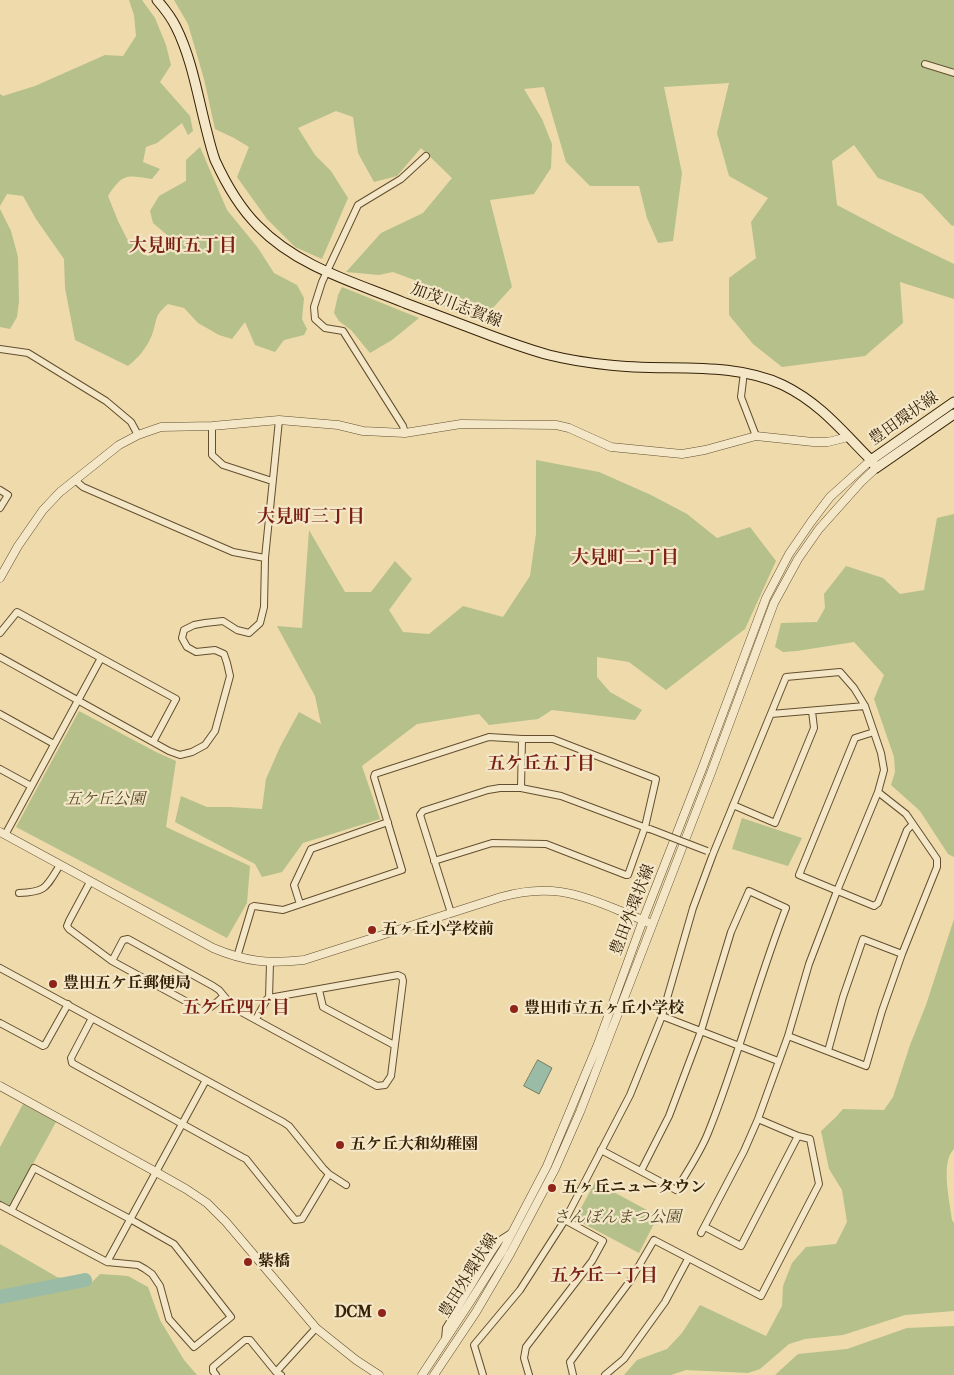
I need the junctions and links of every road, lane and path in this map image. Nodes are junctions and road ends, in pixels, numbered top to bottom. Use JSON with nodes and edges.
{"nodes":[{"id":1,"x":157,"y":0,"type":"edge"},
{"id":2,"x":925,"y":64,"type":"dead end"},
{"id":3,"x":954,"y":73,"type":"edge"},
{"id":4,"x":426,"y":156,"type":"dead end"},
{"id":5,"x":326,"y":272,"type":"junction"},
{"id":6,"x":0,"y":349,"type":"edge"},
{"id":7,"x":744,"y":372,"type":"junction"},
{"id":8,"x":954,"y":402,"type":"edge"},
{"id":9,"x":954,"y":414,"type":"edge"},
{"id":10,"x":279,"y":420,"type":"junction"},
{"id":11,"x":212,"y":426,"type":"junction"},
{"id":12,"x":405,"y":433,"type":"junction"},
{"id":13,"x":138,"y":435,"type":"junction"},
{"id":14,"x":756,"y":436,"type":"junction"},
{"id":15,"x":848,"y":436,"type":"junction"},
{"id":16,"x":871,"y":460,"type":"junction"},
{"id":17,"x":876,"y":468,"type":"junction"},
{"id":18,"x":75,"y":480,"type":"junction"},
{"id":19,"x":272,"y":481,"type":"junction"},
{"id":20,"x":0,"y":490,"type":"edge"},
{"id":21,"x":0,"y":508,"type":"edge"},
{"id":22,"x":265,"y":558,"type":"junction"},
{"id":23,"x":0,"y":578,"type":"edge"},
{"id":24,"x":0,"y":633,"type":"edge"},
{"id":25,"x":0,"y":657,"type":"edge"},
{"id":26,"x":101,"y":658,"type":"junction"},
{"id":27,"x":78,"y":700,"type":"junction"},
{"id":28,"x":865,"y":706,"type":"junction"},
{"id":29,"x":812,"y":711,"type":"junction"},
{"id":30,"x":0,"y":714,"type":"edge"},
{"id":31,"x":771,"y":714,"type":"junction"},
{"id":32,"x":874,"y":732,"type":"junction"},
{"id":33,"x":522,"y":739,"type":"junction"},
{"id":34,"x":153,"y":742,"type":"junction"},
{"id":35,"x":54,"y":744,"type":"junction"},
{"id":36,"x":0,"y":769,"type":"edge"},
{"id":37,"x":31,"y":786,"type":"junction"},
{"id":38,"x":521,"y":788,"type":"junction"},
{"id":39,"x":878,"y":792,"type":"junction"},
{"id":40,"x":733,"y":805,"type":"junction"},
{"id":41,"x":388,"y":822,"type":"junction"},
{"id":42,"x":913,"y":824,"type":"junction"},
{"id":43,"x":648,"y":828,"type":"junction"},
{"id":44,"x":3,"y":833,"type":"edge"},
{"id":45,"x":710,"y":853,"type":"junction"},
{"id":46,"x":434,"y":861,"type":"junction"},
{"id":47,"x":60,"y":865,"type":"junction"},
{"id":48,"x":90,"y":882,"type":"junction"},
{"id":49,"x":837,"y":891,"type":"junction"},
{"id":50,"x":19,"y":893,"type":"dead end"},
{"id":51,"x":300,"y":904,"type":"junction"},
{"id":52,"x":451,"y":913,"type":"junction"},
{"id":53,"x":643,"y":920,"type":"junction"},
{"id":54,"x":653,"y":925,"type":"junction"},
{"id":55,"x":902,"y":954,"type":"junction"},
{"id":56,"x":237,"y":957,"type":"junction"},
{"id":57,"x":112,"y":961,"type":"junction"},
{"id":58,"x":270,"y":963,"type":"junction"},
{"id":59,"x":0,"y":968,"type":"edge"},
{"id":60,"x":319,"y":990,"type":"junction"},
{"id":61,"x":224,"y":996,"type":"junction"},
{"id":62,"x":269,"y":998,"type":"junction"},
{"id":63,"x":68,"y":1004,"type":"junction"},
{"id":64,"x":662,"y":1016,"type":"junction"},
{"id":65,"x":92,"y":1018,"type":"junction"},
{"id":66,"x":256,"y":1019,"type":"junction"},
{"id":67,"x":0,"y":1024,"type":"edge"},
{"id":68,"x":701,"y":1031,"type":"junction"},
{"id":69,"x":788,"y":1036,"type":"junction"},
{"id":70,"x":394,"y":1045,"type":"junction"},
{"id":71,"x":740,"y":1046,"type":"junction"},
{"id":72,"x":828,"y":1051,"type":"junction"},
{"id":73,"x":778,"y":1061,"type":"junction"},
{"id":74,"x":206,"y":1080,"type":"junction"},
{"id":75,"x":0,"y":1086,"type":"edge"},
{"id":76,"x":758,"y":1119,"type":"junction"},
{"id":77,"x":182,"y":1124,"type":"junction"},
{"id":78,"x":798,"y":1136,"type":"junction"},
{"id":79,"x":601,"y":1150,"type":"junction"},
{"id":80,"x":641,"y":1171,"type":"junction"},
{"id":81,"x":156,"y":1172,"type":"junction"},
{"id":82,"x":329,"y":1174,"type":"junction"},
{"id":83,"x":346,"y":1185,"type":"dead end"},
{"id":84,"x":0,"y":1205,"type":"edge"},
{"id":85,"x":11,"y":1210,"type":"junction"},
{"id":86,"x":130,"y":1219,"type":"junction"},
{"id":87,"x":564,"y":1220,"type":"junction"},
{"id":88,"x":705,"y":1227,"type":"junction"},
{"id":89,"x":701,"y":1233,"type":"dead end"},
{"id":90,"x":688,"y":1259,"type":"junction"},
{"id":91,"x":106,"y":1262,"type":"junction"},
{"id":92,"x":316,"y":1328,"type":"junction"},
{"id":93,"x":278,"y":1373,"type":"edge"},
{"id":94,"x":216,"y":1375,"type":"edge"},
{"id":95,"x":379,"y":1375,"type":"edge"},
{"id":96,"x":422,"y":1375,"type":"edge"},
{"id":97,"x":434,"y":1375,"type":"edge"},
{"id":98,"x":482,"y":1375,"type":"edge"},
{"id":99,"x":529,"y":1375,"type":"edge"},
{"id":100,"x":573,"y":1375,"type":"edge"},
{"id":101,"x":605,"y":1375,"type":"edge"}],
"edges":[{"from":1,"to":5,"type":"main road","name":"加茂川志賀線"},
{"from":2,"to":3,"type":"street"},
{"from":4,"to":5,"type":"street"},
{"from":5,"to":7,"type":"main road","name":"加茂川志賀線"},
{"from":5,"to":12,"type":"street"},
{"from":6,"to":13,"type":"street"},
{"from":7,"to":14,"type":"street"},
{"from":7,"to":15,"type":"main road","name":"加茂川志賀線"},
{"from":8,"to":16,"type":"main road","name":"豊田環状線"},
{"from":9,"to":17,"type":"main road","name":"豊田環状線"},
{"from":10,"to":11,"type":"street"},
{"from":10,"to":12,"type":"street"},
{"from":10,"to":19,"type":"street"},
{"from":11,"to":13,"type":"street"},
{"from":11,"to":19,"type":"street"},
{"from":12,"to":14,"type":"street"},
{"from":13,"to":18,"type":"street"},
{"from":14,"to":15,"type":"street"},
{"from":15,"to":16,"type":"main road","name":"加茂川志賀線"},
{"from":16,"to":17,"type":"main road","name":"加茂川志賀線"},
{"from":16,"to":53,"type":"street","name":"豊田外環状線"},
{"from":17,"to":54,"type":"street","name":"豊田外環状線"},
{"from":18,"to":22,"type":"street"},
{"from":18,"to":23,"type":"street"},
{"from":19,"to":22,"type":"street"},
{"from":20,"to":21,"type":"street"},
{"from":22,"to":34,"type":"street"},
{"from":24,"to":26,"type":"street"},
{"from":25,"to":27,"type":"street"},
{"from":26,"to":27,"type":"street"},
{"from":26,"to":34,"type":"street"},
{"from":27,"to":34,"type":"street"},
{"from":27,"to":35,"type":"street"},
{"from":28,"to":29,"type":"street"},
{"from":28,"to":31,"type":"street"},
{"from":28,"to":32,"type":"street"},
{"from":29,"to":31,"type":"street"},
{"from":29,"to":40,"type":"street"},
{"from":30,"to":35,"type":"street"},
{"from":31,"to":40,"type":"street"},
{"from":32,"to":39,"type":"street"},
{"from":32,"to":49,"type":"street"},
{"from":33,"to":38,"type":"street"},
{"from":33,"to":41,"type":"street"},
{"from":33,"to":43,"type":"street"},
{"from":35,"to":37,"type":"street"},
{"from":36,"to":37,"type":"street"},
{"from":37,"to":44,"type":"street"},
{"from":38,"to":43,"type":"street"},
{"from":38,"to":46,"type":"street"},
{"from":39,"to":42,"type":"street"},
{"from":39,"to":49,"type":"street"},
{"from":40,"to":45,"type":"street"},
{"from":41,"to":51,"type":"street"},
{"from":41,"to":51,"type":"street"},
{"from":42,"to":49,"type":"street"},
{"from":42,"to":55,"type":"street"},
{"from":43,"to":45,"type":"street","bridge":true},
{"from":43,"to":46,"type":"street"},
{"from":44,"to":47,"type":"street"},
{"from":45,"to":64,"type":"street"},
{"from":46,"to":52,"type":"street"},
{"from":47,"to":48,"type":"street"},
{"from":47,"to":50,"type":"street"},
{"from":48,"to":56,"type":"street"},
{"from":48,"to":57,"type":"street"},
{"from":49,"to":69,"type":"street"},
{"from":51,"to":56,"type":"street"},
{"from":52,"to":53,"type":"street"},
{"from":52,"to":58,"type":"street"},
{"from":53,"to":54,"type":"street"},
{"from":53,"to":96,"type":"street","name":"豊田外環状線"},
{"from":54,"to":97,"type":"street","name":"豊田外環状線"},
{"from":55,"to":72,"type":"street"},
{"from":55,"to":72,"type":"street"},
{"from":56,"to":58,"type":"street"},
{"from":57,"to":61,"type":"street"},
{"from":57,"to":61,"type":"street"},
{"from":58,"to":62,"type":"street"},
{"from":59,"to":63,"type":"street"},
{"from":60,"to":62,"type":"street"},
{"from":60,"to":70,"type":"street"},
{"from":60,"to":70,"type":"street"},
{"from":61,"to":66,"type":"street"},
{"from":62,"to":66,"type":"street"},
{"from":63,"to":65,"type":"street"},
{"from":63,"to":67,"type":"street"},
{"from":64,"to":68,"type":"street"},
{"from":64,"to":79,"type":"street"},
{"from":65,"to":74,"type":"street"},
{"from":65,"to":77,"type":"street"},
{"from":66,"to":70,"type":"street"},
{"from":68,"to":71,"type":"street"},
{"from":68,"to":71,"type":"street"},
{"from":68,"to":80,"type":"street"},
{"from":69,"to":72,"type":"street"},
{"from":69,"to":73,"type":"street"},
{"from":71,"to":73,"type":"street"},
{"from":71,"to":80,"type":"street"},
{"from":73,"to":76,"type":"street"},
{"from":74,"to":77,"type":"street"},
{"from":74,"to":82,"type":"street"},
{"from":75,"to":81,"type":"street"},
{"from":76,"to":78,"type":"street"},
{"from":76,"to":88,"type":"street"},
{"from":77,"to":81,"type":"street"},
{"from":77,"to":82,"type":"street"},
{"from":78,"to":88,"type":"street"},
{"from":78,"to":90,"type":"street"},
{"from":79,"to":80,"type":"street"},
{"from":79,"to":87,"type":"street"},
{"from":81,"to":86,"type":"street"},
{"from":81,"to":92,"type":"street"},
{"from":82,"to":83,"type":"street"},
{"from":84,"to":85,"type":"street"},
{"from":85,"to":86,"type":"street"},
{"from":85,"to":91,"type":"street"},
{"from":86,"to":91,"type":"street"},
{"from":86,"to":91,"type":"street"},
{"from":87,"to":98,"type":"street"},
{"from":87,"to":99,"type":"street"},
{"from":88,"to":89,"type":"street"},
{"from":90,"to":100,"type":"street"},
{"from":90,"to":101,"type":"street"},
{"from":92,"to":93,"type":"street"},
{"from":92,"to":95,"type":"street"},
{"from":93,"to":94,"type":"street"}]}
